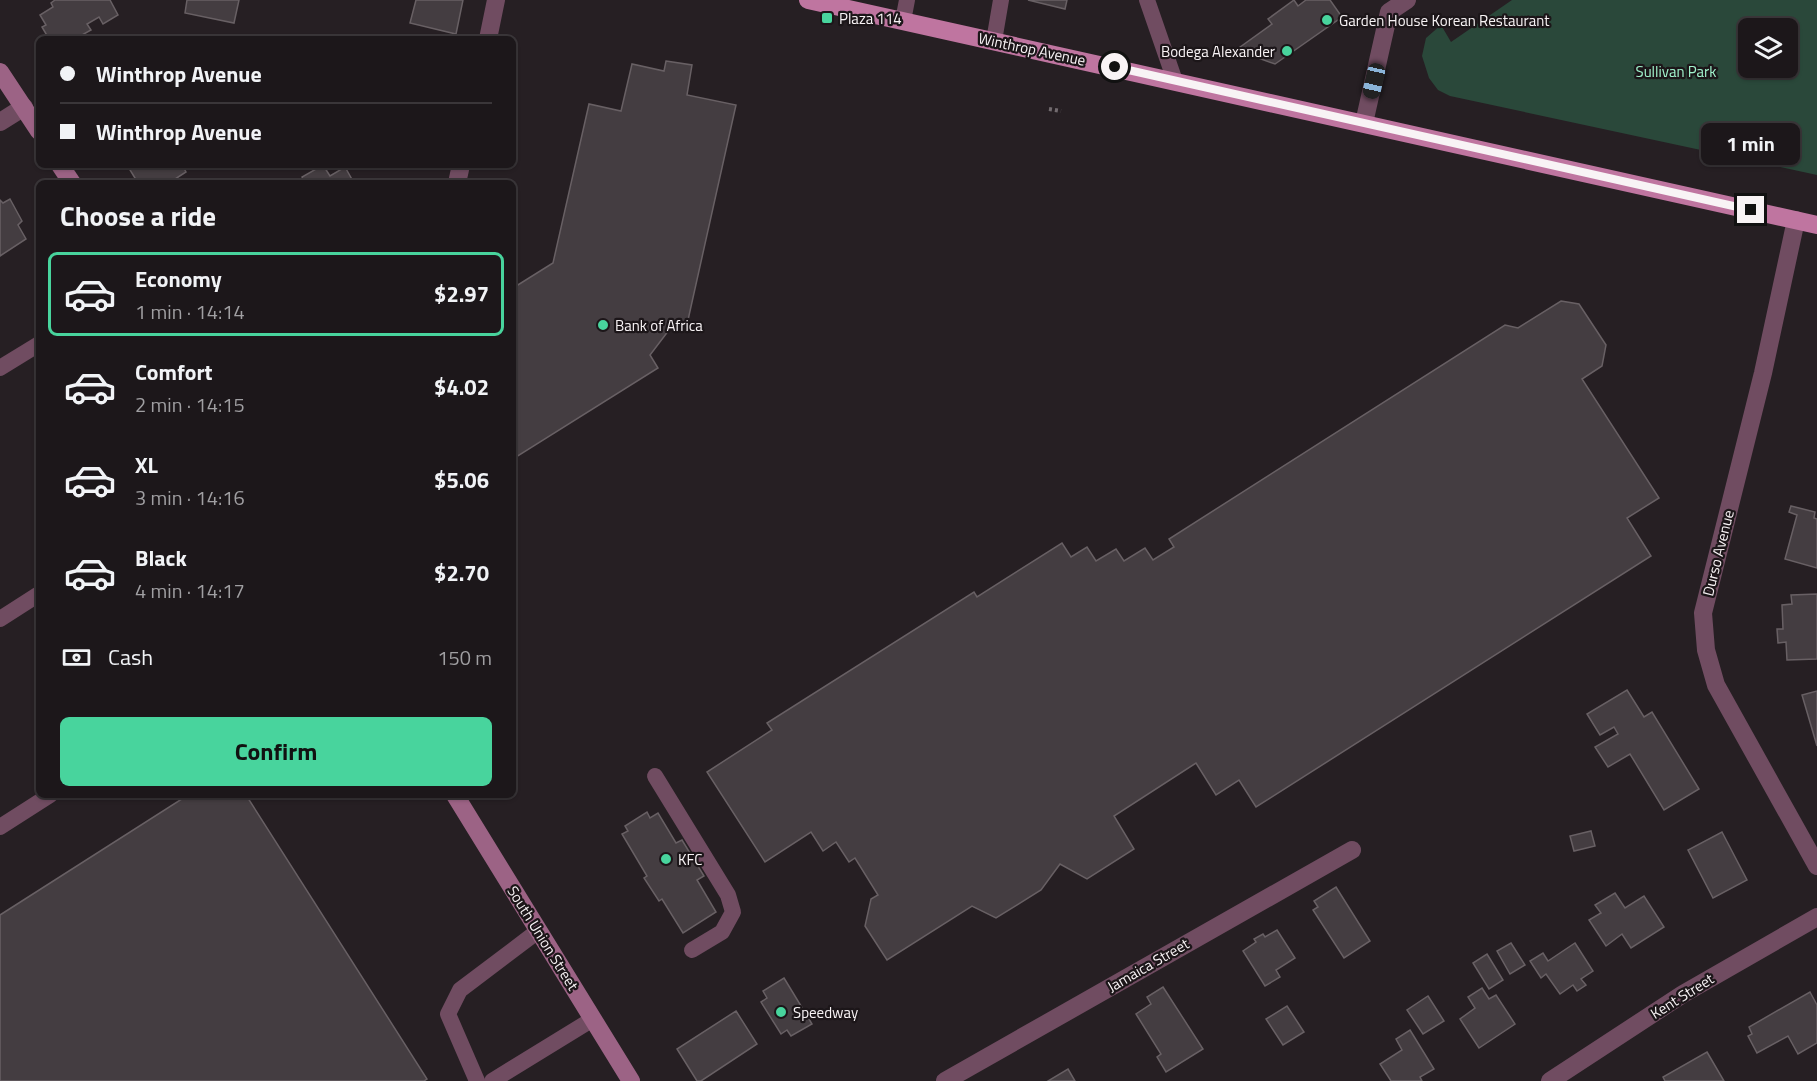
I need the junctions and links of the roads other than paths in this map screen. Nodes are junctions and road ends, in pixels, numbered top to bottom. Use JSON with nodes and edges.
{"nodes":[{"id":1,"x":496,"y":0,"type":"edge"},
{"id":2,"x":808,"y":0,"type":"edge"},
{"id":3,"x":907,"y":0,"type":"edge"},
{"id":4,"x":1001,"y":0,"type":"edge"},
{"id":5,"x":1147,"y":0,"type":"edge"},
{"id":6,"x":1407,"y":0,"type":"edge"},
{"id":7,"x":1385,"y":6,"type":"edge"},
{"id":8,"x":903,"y":21,"type":"junction"},
{"id":9,"x":489,"y":36,"type":"edge"},
{"id":10,"x":994,"y":41,"type":"junction"},
{"id":11,"x":0,"y":72,"type":"edge"},
{"id":12,"x":1175,"y":81,"type":"junction"},
{"id":13,"x":24,"y":107,"type":"junction"},
{"id":14,"x":0,"y":122,"type":"edge"},
{"id":15,"x":1364,"y":123,"type":"junction"},
{"id":16,"x":36,"y":126,"type":"edge"},
{"id":17,"x":1796,"y":220,"type":"junction"},
{"id":18,"x":1817,"y":225,"type":"edge"},
{"id":19,"x":36,"y":346,"type":"edge"},
{"id":20,"x":0,"y":368,"type":"edge"},
{"id":21,"x":36,"y":596,"type":"edge"},
{"id":22,"x":0,"y":619,"type":"edge"},
{"id":23,"x":655,"y":776,"type":"dead end"},
{"id":24,"x":46,"y":798,"type":"edge"},
{"id":25,"x":457,"y":798,"type":"edge"},
{"id":26,"x":0,"y":827,"type":"edge"},
{"id":27,"x":1352,"y":850,"type":"dead end"},
{"id":28,"x":1817,"y":866,"type":"edge"},
{"id":29,"x":1817,"y":917,"type":"edge"},
{"id":30,"x":538,"y":932,"type":"junction"},
{"id":31,"x":692,"y":950,"type":"dead end"},
{"id":32,"x":593,"y":1019,"type":"junction"},
{"id":33,"x":477,"y":1081,"type":"edge"},
{"id":34,"x":492,"y":1081,"type":"edge"},
{"id":35,"x":631,"y":1081,"type":"edge"},
{"id":36,"x":945,"y":1081,"type":"edge"},
{"id":37,"x":1550,"y":1081,"type":"edge"}],
"edges":[{"from":1,"to":9,"type":"street"},
{"from":2,"to":8,"type":"main road","name":"Winthrop Avenue"},
{"from":3,"to":8,"type":"lane"},
{"from":4,"to":10,"type":"lane"},
{"from":5,"to":12,"type":"lane"},
{"from":6,"to":7,"type":"street"},
{"from":7,"to":15,"type":"street"},
{"from":8,"to":10,"type":"main road","name":"Winthrop Avenue"},
{"from":10,"to":12,"type":"main road","name":"Winthrop Avenue"},
{"from":11,"to":13,"type":"main road"},
{"from":12,"to":15,"type":"main road","name":"Winthrop Avenue"},
{"from":13,"to":14,"type":"street"},
{"from":13,"to":16,"type":"main road"},
{"from":15,"to":17,"type":"main road","name":"Winthrop Avenue"},
{"from":17,"to":18,"type":"main road","name":"Winthrop Avenue"},
{"from":17,"to":28,"type":"street","name":"Durso Avenue"},
{"from":19,"to":20,"type":"lane"},
{"from":21,"to":22,"type":"lane"},
{"from":23,"to":31,"type":"lane"},
{"from":24,"to":26,"type":"lane"},
{"from":25,"to":30,"type":"main road","name":"South Union Street"},
{"from":27,"to":36,"type":"street","name":"Jamaica Street"},
{"from":29,"to":37,"type":"street","name":"Kent Street"},
{"from":30,"to":32,"type":"main road","name":"South Union Street"},
{"from":30,"to":33,"type":"lane"},
{"from":32,"to":34,"type":"lane"},
{"from":32,"to":35,"type":"main road","name":"South Union Street"}]}
